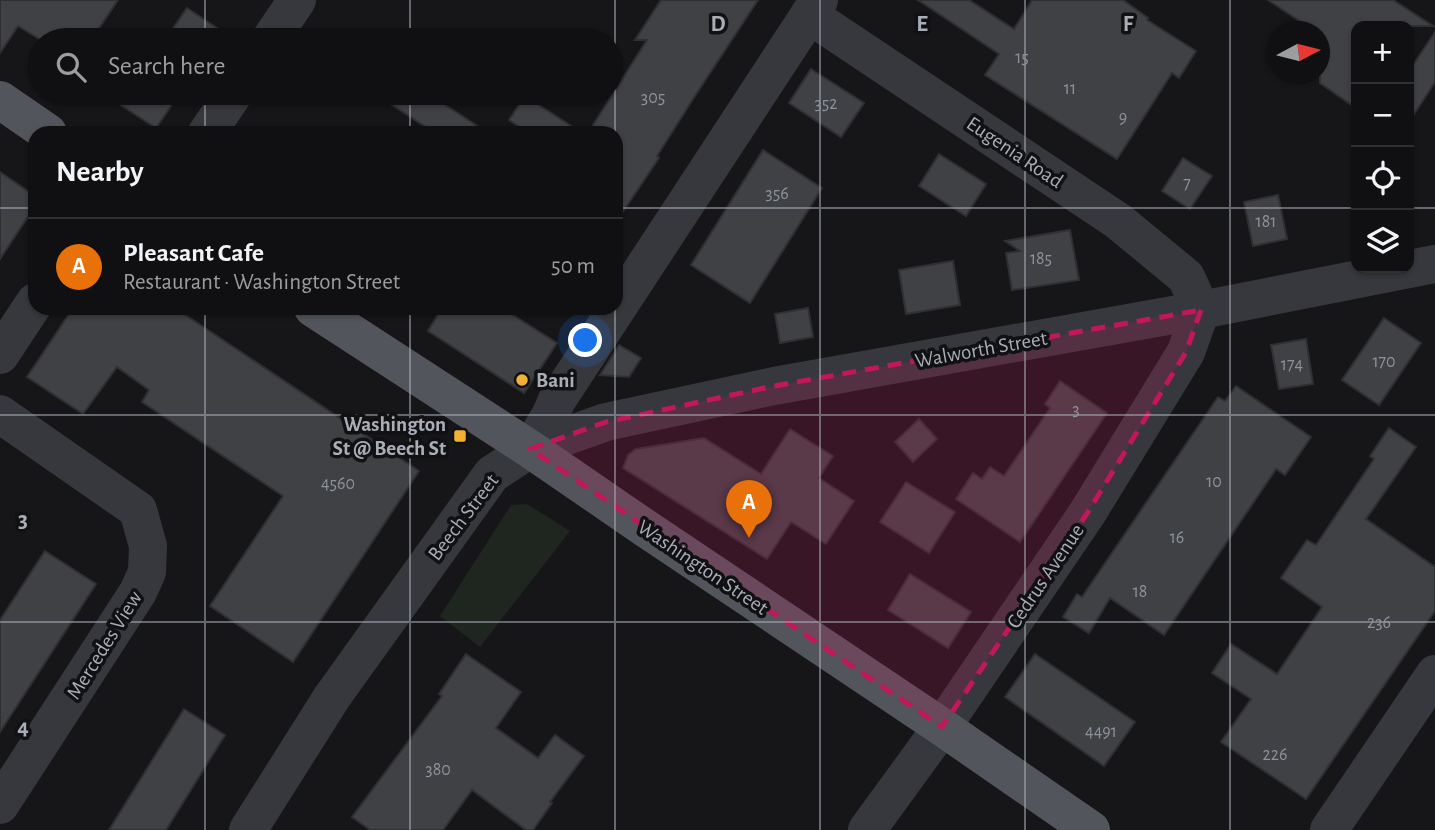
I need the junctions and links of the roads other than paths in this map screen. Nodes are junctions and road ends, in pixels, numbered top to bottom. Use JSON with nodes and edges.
{"nodes":[{"id":1,"x":297,"y":0,"type":"edge"},
{"id":2,"x":814,"y":7,"type":"edge"},
{"id":3,"x":278,"y":28,"type":"edge"},
{"id":4,"x":0,"y":100,"type":"edge"},
{"id":5,"x":226,"y":105,"type":"edge"},
{"id":6,"x":38,"y":126,"type":"edge"},
{"id":7,"x":212,"y":126,"type":"edge"},
{"id":8,"x":1435,"y":264,"type":"edge"},
{"id":9,"x":623,"y":299,"type":"edge"},
{"id":10,"x":1202,"y":310,"type":"junction"},
{"id":11,"x":28,"y":313,"type":"edge"},
{"id":12,"x":324,"y":315,"type":"edge"},
{"id":13,"x":613,"y":315,"type":"edge"},
{"id":14,"x":0,"y":355,"type":"edge"},
{"id":15,"x":0,"y":414,"type":"edge"},
{"id":16,"x":530,"y":449,"type":"junction"},
{"id":17,"x":1435,"y":674,"type":"edge"},
{"id":18,"x":942,"y":727,"type":"junction"},
{"id":19,"x":0,"y":805,"type":"edge"},
{"id":20,"x":248,"y":830,"type":"edge"},
{"id":21,"x":867,"y":830,"type":"edge"},
{"id":22,"x":1091,"y":830,"type":"edge"},
{"id":23,"x":1329,"y":830,"type":"edge"}],
"edges":[{"from":1,"to":3,"type":"street"},
{"from":2,"to":9,"type":"street","name":"Beech Street"},
{"from":2,"to":10,"type":"street","name":"Eugenia Road"},
{"from":4,"to":6,"type":"main road"},
{"from":5,"to":7,"type":"street"},
{"from":8,"to":10,"type":"street","name":"Walworth Street"},
{"from":10,"to":16,"type":"street","name":"Walworth Street"},
{"from":10,"to":18,"type":"street","name":"Cedrus Avenue"},
{"from":11,"to":14,"type":"street"},
{"from":12,"to":16,"type":"main road","name":"Washington Street"},
{"from":13,"to":16,"type":"street","name":"Beech Street"},
{"from":15,"to":19,"type":"street","name":"Mercedes View"},
{"from":16,"to":18,"type":"main road","name":"Washington Street"},
{"from":16,"to":20,"type":"street","name":"Beech Street"},
{"from":17,"to":23,"type":"street"},
{"from":18,"to":21,"type":"street","name":"Cedrus Avenue"},
{"from":18,"to":22,"type":"main road","name":"Washington Street"}]}
